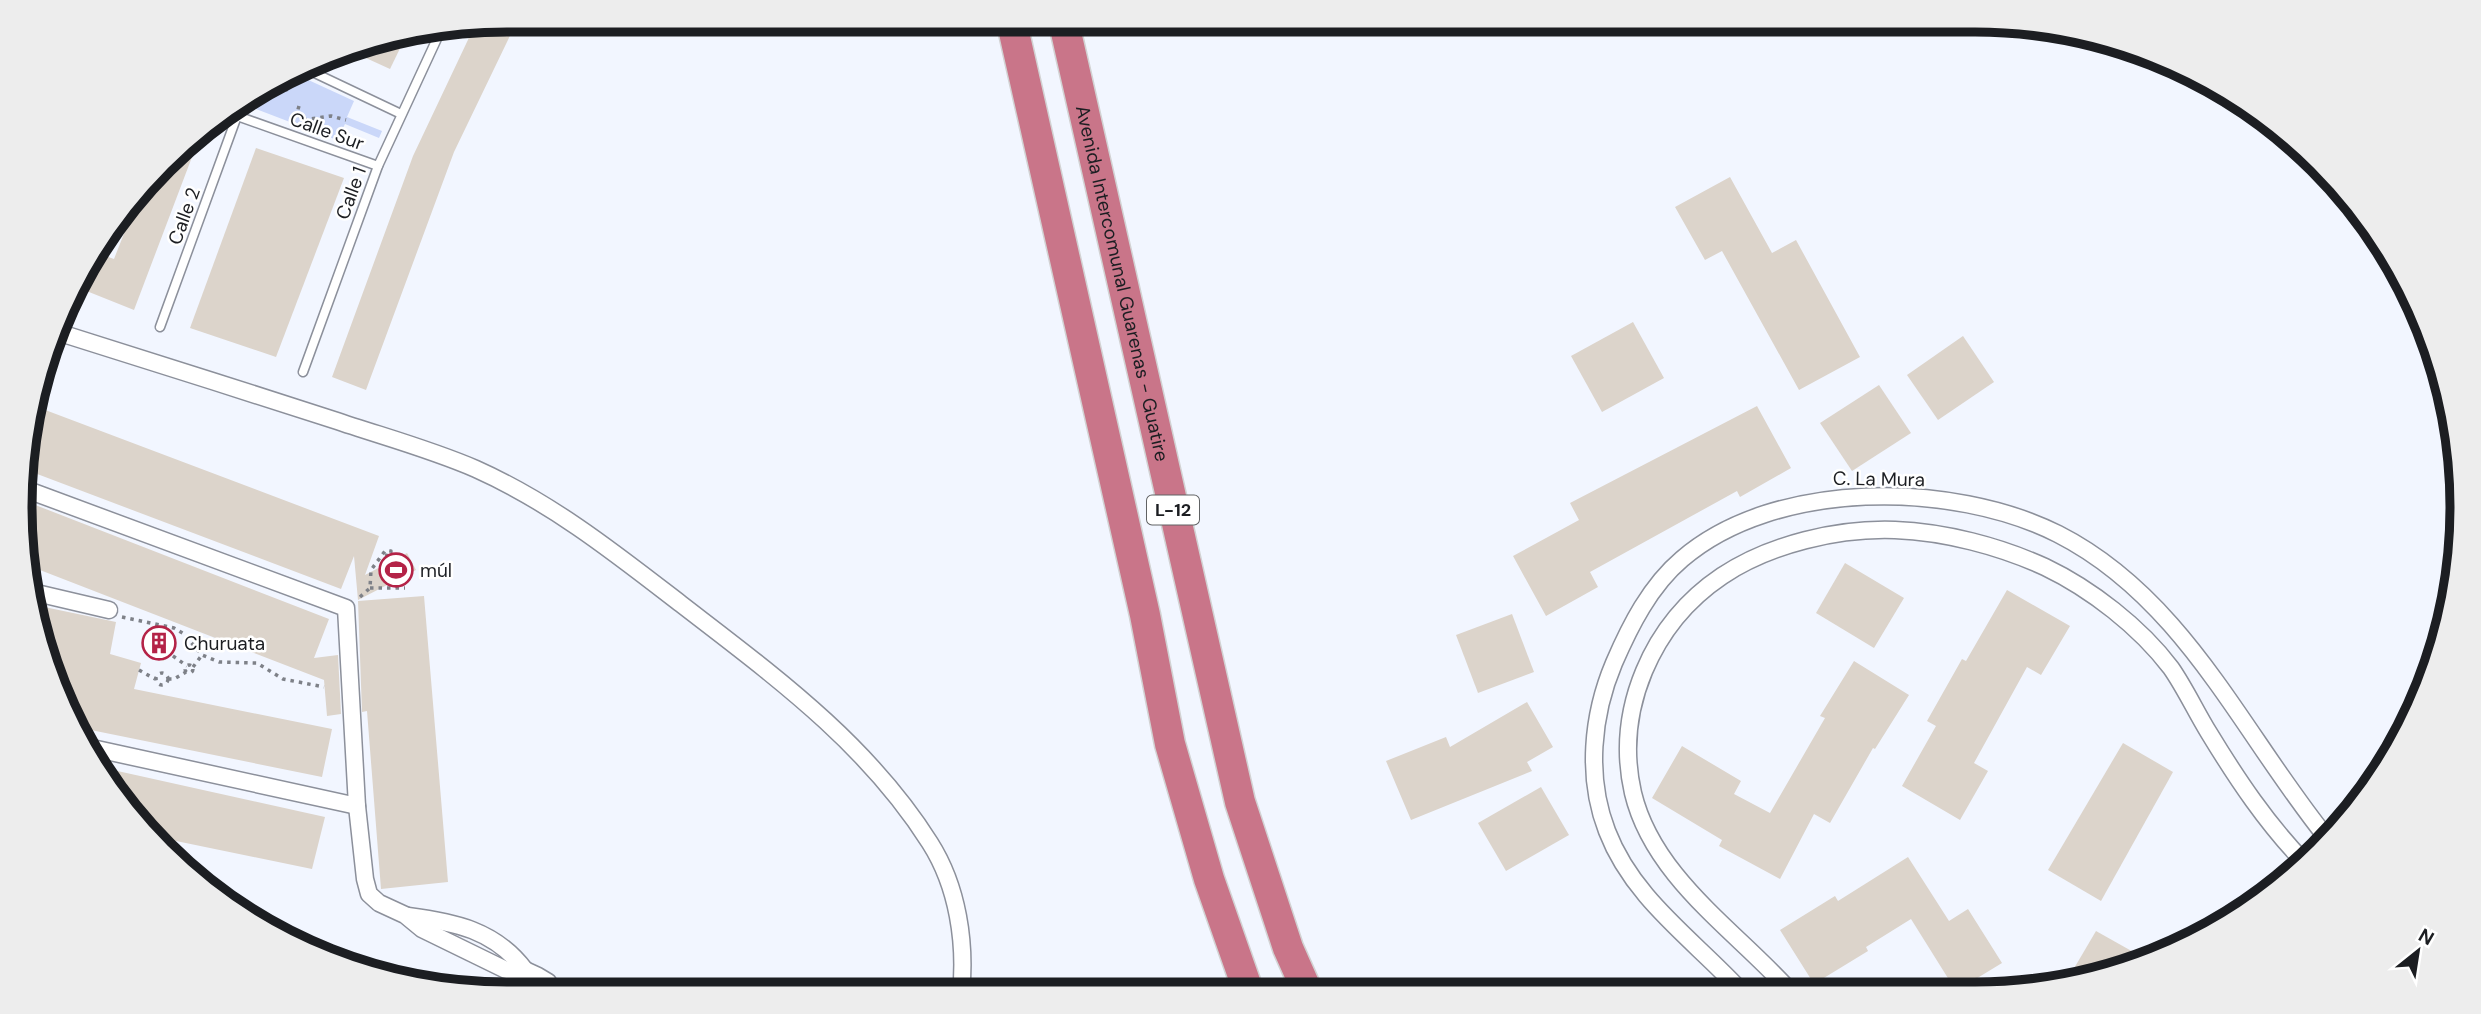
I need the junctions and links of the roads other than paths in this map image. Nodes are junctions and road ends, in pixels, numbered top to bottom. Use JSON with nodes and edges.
{"nodes":[{"id":1,"x":1014,"y":32,"type":"edge"},
{"id":2,"x":1066,"y":32,"type":"edge"},
{"id":3,"x":438,"y":37,"type":"edge"},
{"id":4,"x":314,"y":73,"type":"edge"},
{"id":5,"x":401,"y":114,"type":"junction"},
{"id":6,"x":237,"y":116,"type":"joint"},
{"id":7,"x":378,"y":166,"type":"junction"},
{"id":8,"x":160,"y":327,"type":"dead end"},
{"id":9,"x":64,"y":334,"type":"edge"},
{"id":10,"x":303,"y":372,"type":"dead end"},
{"id":11,"x":32,"y":492,"type":"edge"},
{"id":12,"x":40,"y":594,"type":"edge"},
{"id":13,"x":109,"y":610,"type":"road end"},
{"id":14,"x":98,"y":749,"type":"edge"},
{"id":15,"x":357,"y":806,"type":"junction"},
{"id":16,"x":2322,"y":831,"type":"edge"},
{"id":17,"x":2297,"y":855,"type":"edge"},
{"id":18,"x":548,"y":982,"type":"edge"},
{"id":19,"x":962,"y":982,"type":"edge"},
{"id":20,"x":1245,"y":982,"type":"edge"},
{"id":21,"x":1303,"y":982,"type":"edge"},
{"id":22,"x":1732,"y":982,"type":"edge"},
{"id":23,"x":1781,"y":982,"type":"edge"}],
"edges":[{"from":1,"to":20,"type":"highway","number":"L-12"},
{"from":2,"to":21,"type":"highway","name":"Avenida Intercomunal Guarenas - Guatire","number":"L-12"},
{"from":3,"to":5,"type":"lane","name":"Calle 1"},
{"from":4,"to":5,"type":"lane"},
{"from":5,"to":7,"type":"lane","name":"Calle 1"},
{"from":6,"to":7,"type":"lane","name":"Calle Sur"},
{"from":6,"to":8,"type":"lane","name":"Calle 2"},
{"from":7,"to":10,"type":"lane","name":"Calle 1"},
{"from":9,"to":19,"type":"street"},
{"from":11,"to":15,"type":"street"},
{"from":12,"to":13,"type":"street"},
{"from":14,"to":15,"type":"street"},
{"from":15,"to":18,"type":"street"},
{"from":16,"to":22,"type":"street","name":"C. La Mura"},
{"from":17,"to":23,"type":"street"}]}
